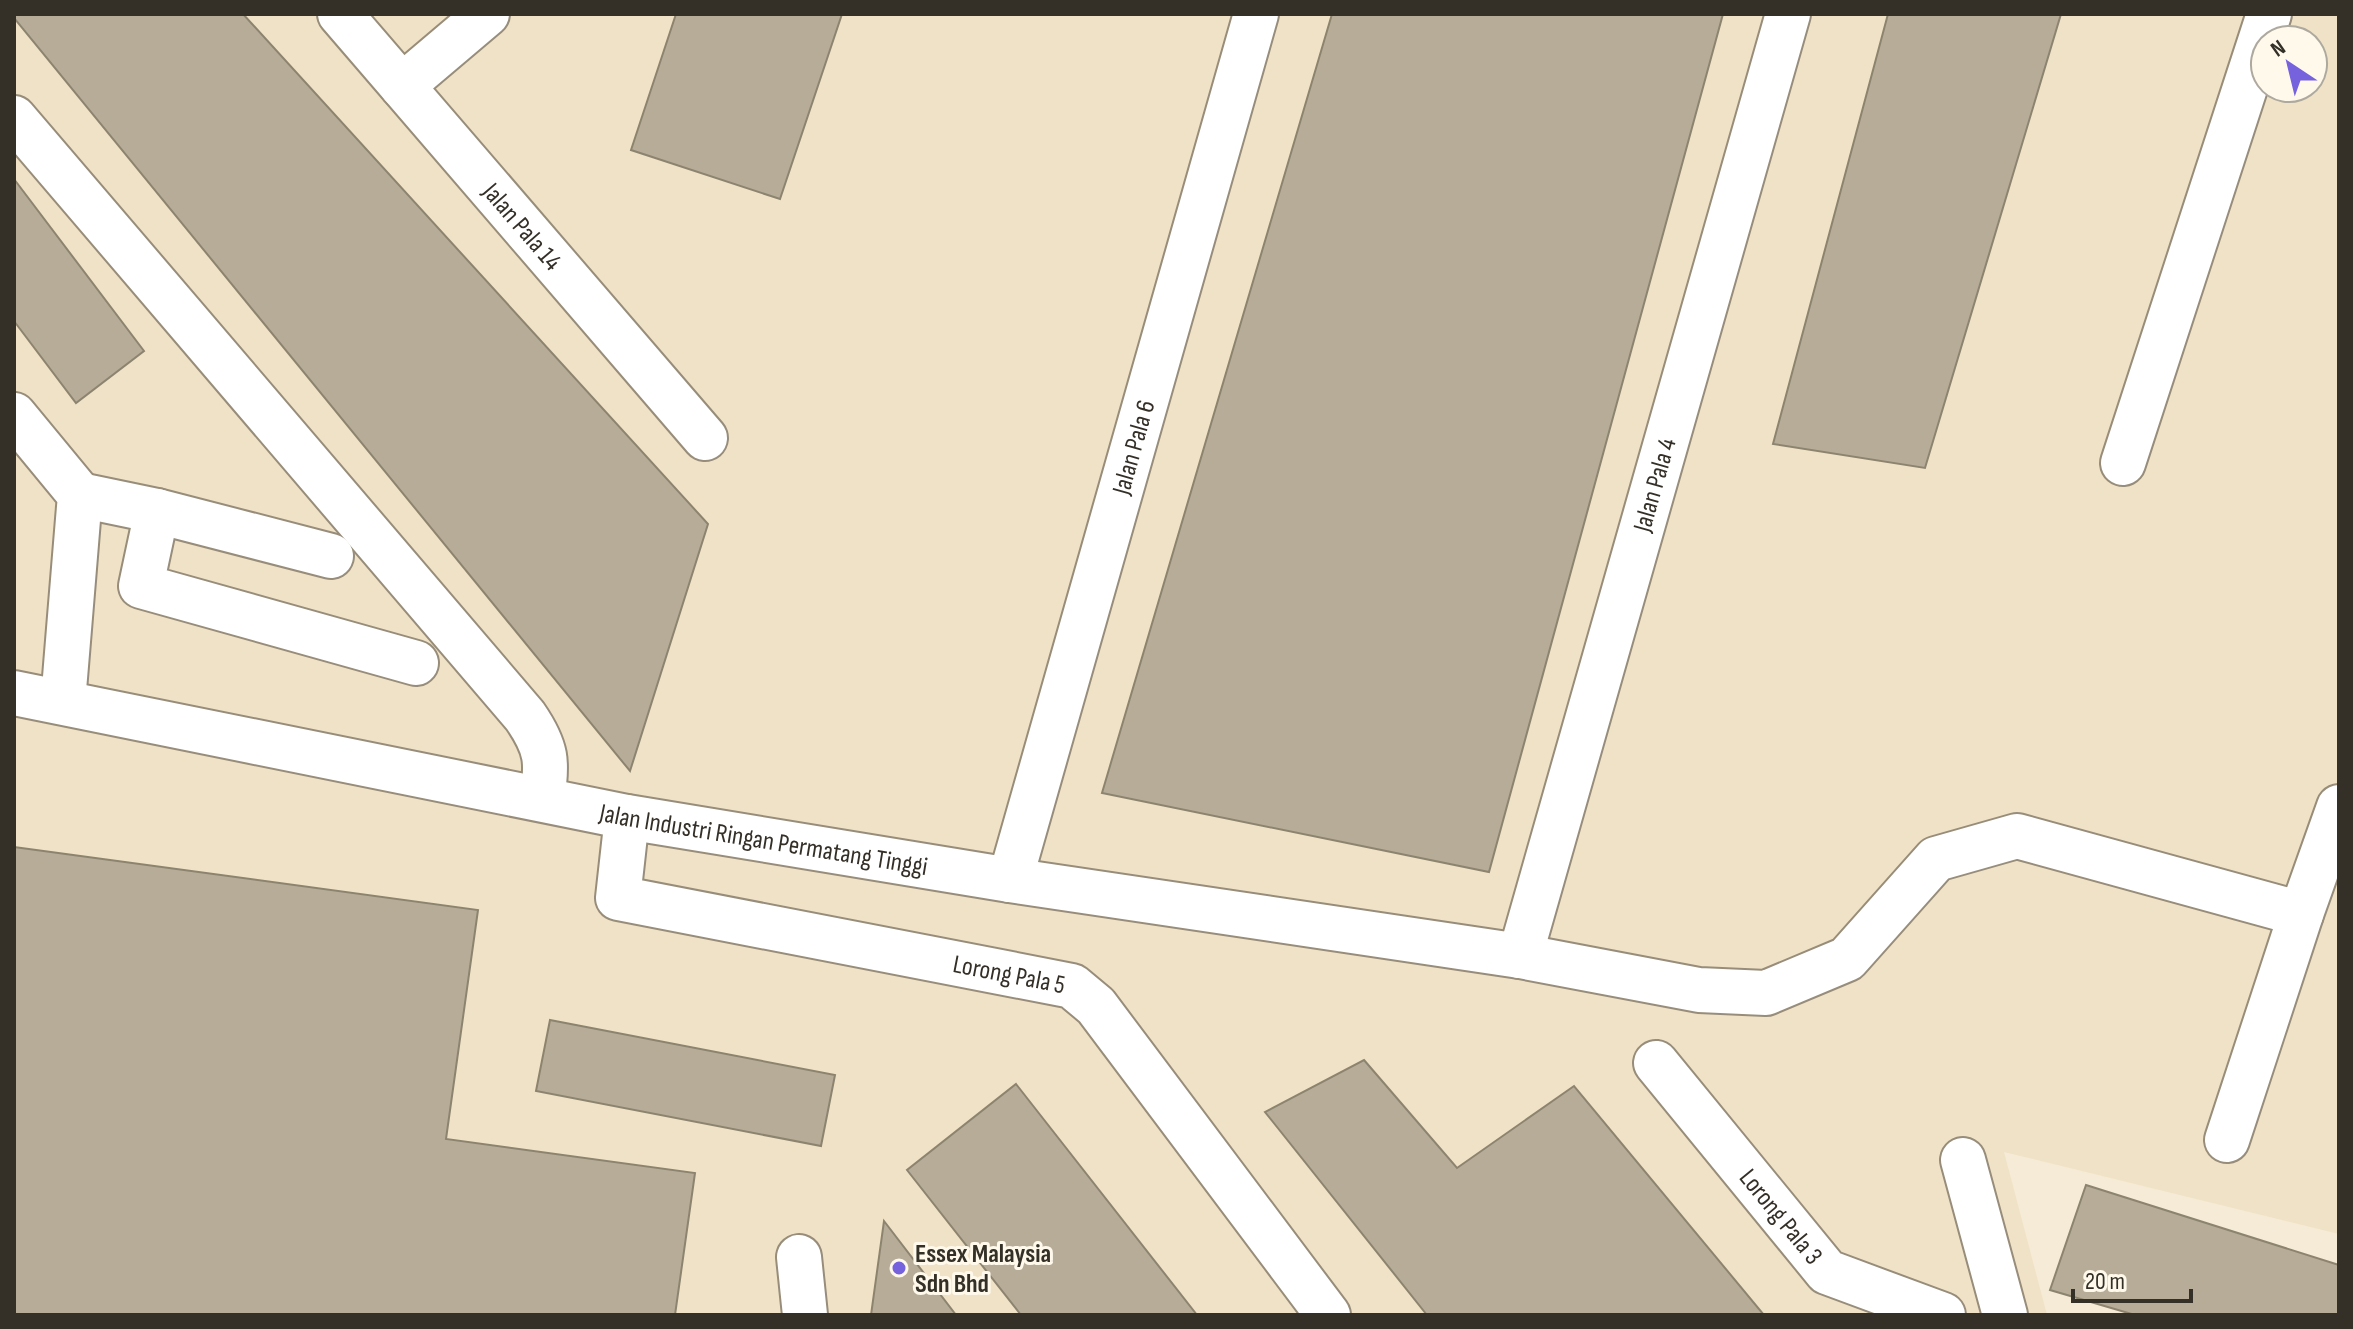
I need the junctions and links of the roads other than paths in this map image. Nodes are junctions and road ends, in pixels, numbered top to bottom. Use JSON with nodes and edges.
{"nodes":[{"id":1,"x":340,"y":14,"type":"edge"},
{"id":2,"x":487,"y":14,"type":"edge"},
{"id":3,"x":1256,"y":14,"type":"edge"},
{"id":4,"x":1788,"y":14,"type":"edge"},
{"id":5,"x":2269,"y":14,"type":"edge"},
{"id":6,"x":402,"y":86,"type":"junction"},
{"id":7,"x":14,"y":118,"type":"edge"},
{"id":8,"x":14,"y":415,"type":"edge"},
{"id":9,"x":705,"y":438,"type":"dead end"},
{"id":10,"x":2123,"y":463,"type":"dead end"},
{"id":11,"x":80,"y":495,"type":"junction"},
{"id":12,"x":157,"y":511,"type":"junction"},
{"id":13,"x":331,"y":556,"type":"dead end"},
{"id":14,"x":416,"y":663,"type":"dead end"},
{"id":15,"x":14,"y":693,"type":"edge"},
{"id":16,"x":63,"y":702,"type":"junction"},
{"id":17,"x":542,"y":799,"type":"junction"},
{"id":18,"x":2339,"y":807,"type":"edge"},
{"id":19,"x":627,"y":817,"type":"junction"},
{"id":20,"x":1010,"y":880,"type":"junction"},
{"id":21,"x":2301,"y":914,"type":"junction"},
{"id":22,"x":1520,"y":956,"type":"junction"},
{"id":23,"x":1656,"y":1063,"type":"dead end"},
{"id":24,"x":2227,"y":1140,"type":"dead end"},
{"id":25,"x":1963,"y":1160,"type":"dead end"},
{"id":26,"x":799,"y":1257,"type":"dead end"},
{"id":27,"x":805,"y":1315,"type":"edge"},
{"id":28,"x":1328,"y":1315,"type":"edge"},
{"id":29,"x":1943,"y":1315,"type":"edge"},
{"id":30,"x":2005,"y":1315,"type":"edge"}],
"edges":[{"from":1,"to":6,"type":"street","name":"Jalan Pala 14"},
{"from":2,"to":6,"type":"street"},
{"from":3,"to":20,"type":"street","name":"Jalan Pala 6"},
{"from":4,"to":22,"type":"street","name":"Jalan Pala 4"},
{"from":5,"to":10,"type":"street"},
{"from":6,"to":9,"type":"street","name":"Jalan Pala 14"},
{"from":7,"to":17,"type":"street"},
{"from":8,"to":11,"type":"street"},
{"from":11,"to":12,"type":"street"},
{"from":11,"to":16,"type":"street"},
{"from":12,"to":13,"type":"street"},
{"from":12,"to":14,"type":"street"},
{"from":15,"to":16,"type":"street","name":"Jalan Industri Ringan Permatang Tinggi"},
{"from":16,"to":17,"type":"street","name":"Jalan Industri Ringan Permatang Tinggi"},
{"from":17,"to":19,"type":"street","name":"Jalan Industri Ringan Permatang Tinggi"},
{"from":18,"to":21,"type":"street"},
{"from":19,"to":20,"type":"street","name":"Jalan Industri Ringan Permatang Tinggi"},
{"from":19,"to":28,"type":"street","name":"Lorong Pala 5"},
{"from":20,"to":22,"type":"street","name":"Jalan Industri Ringan Permatang Tinggi"},
{"from":21,"to":22,"type":"street","name":"Jalan Industri Ringan Permatang Tinggi"},
{"from":21,"to":24,"type":"street"},
{"from":23,"to":29,"type":"street","name":"Lorong Pala 3"},
{"from":25,"to":30,"type":"street"},
{"from":26,"to":27,"type":"street"}]}
